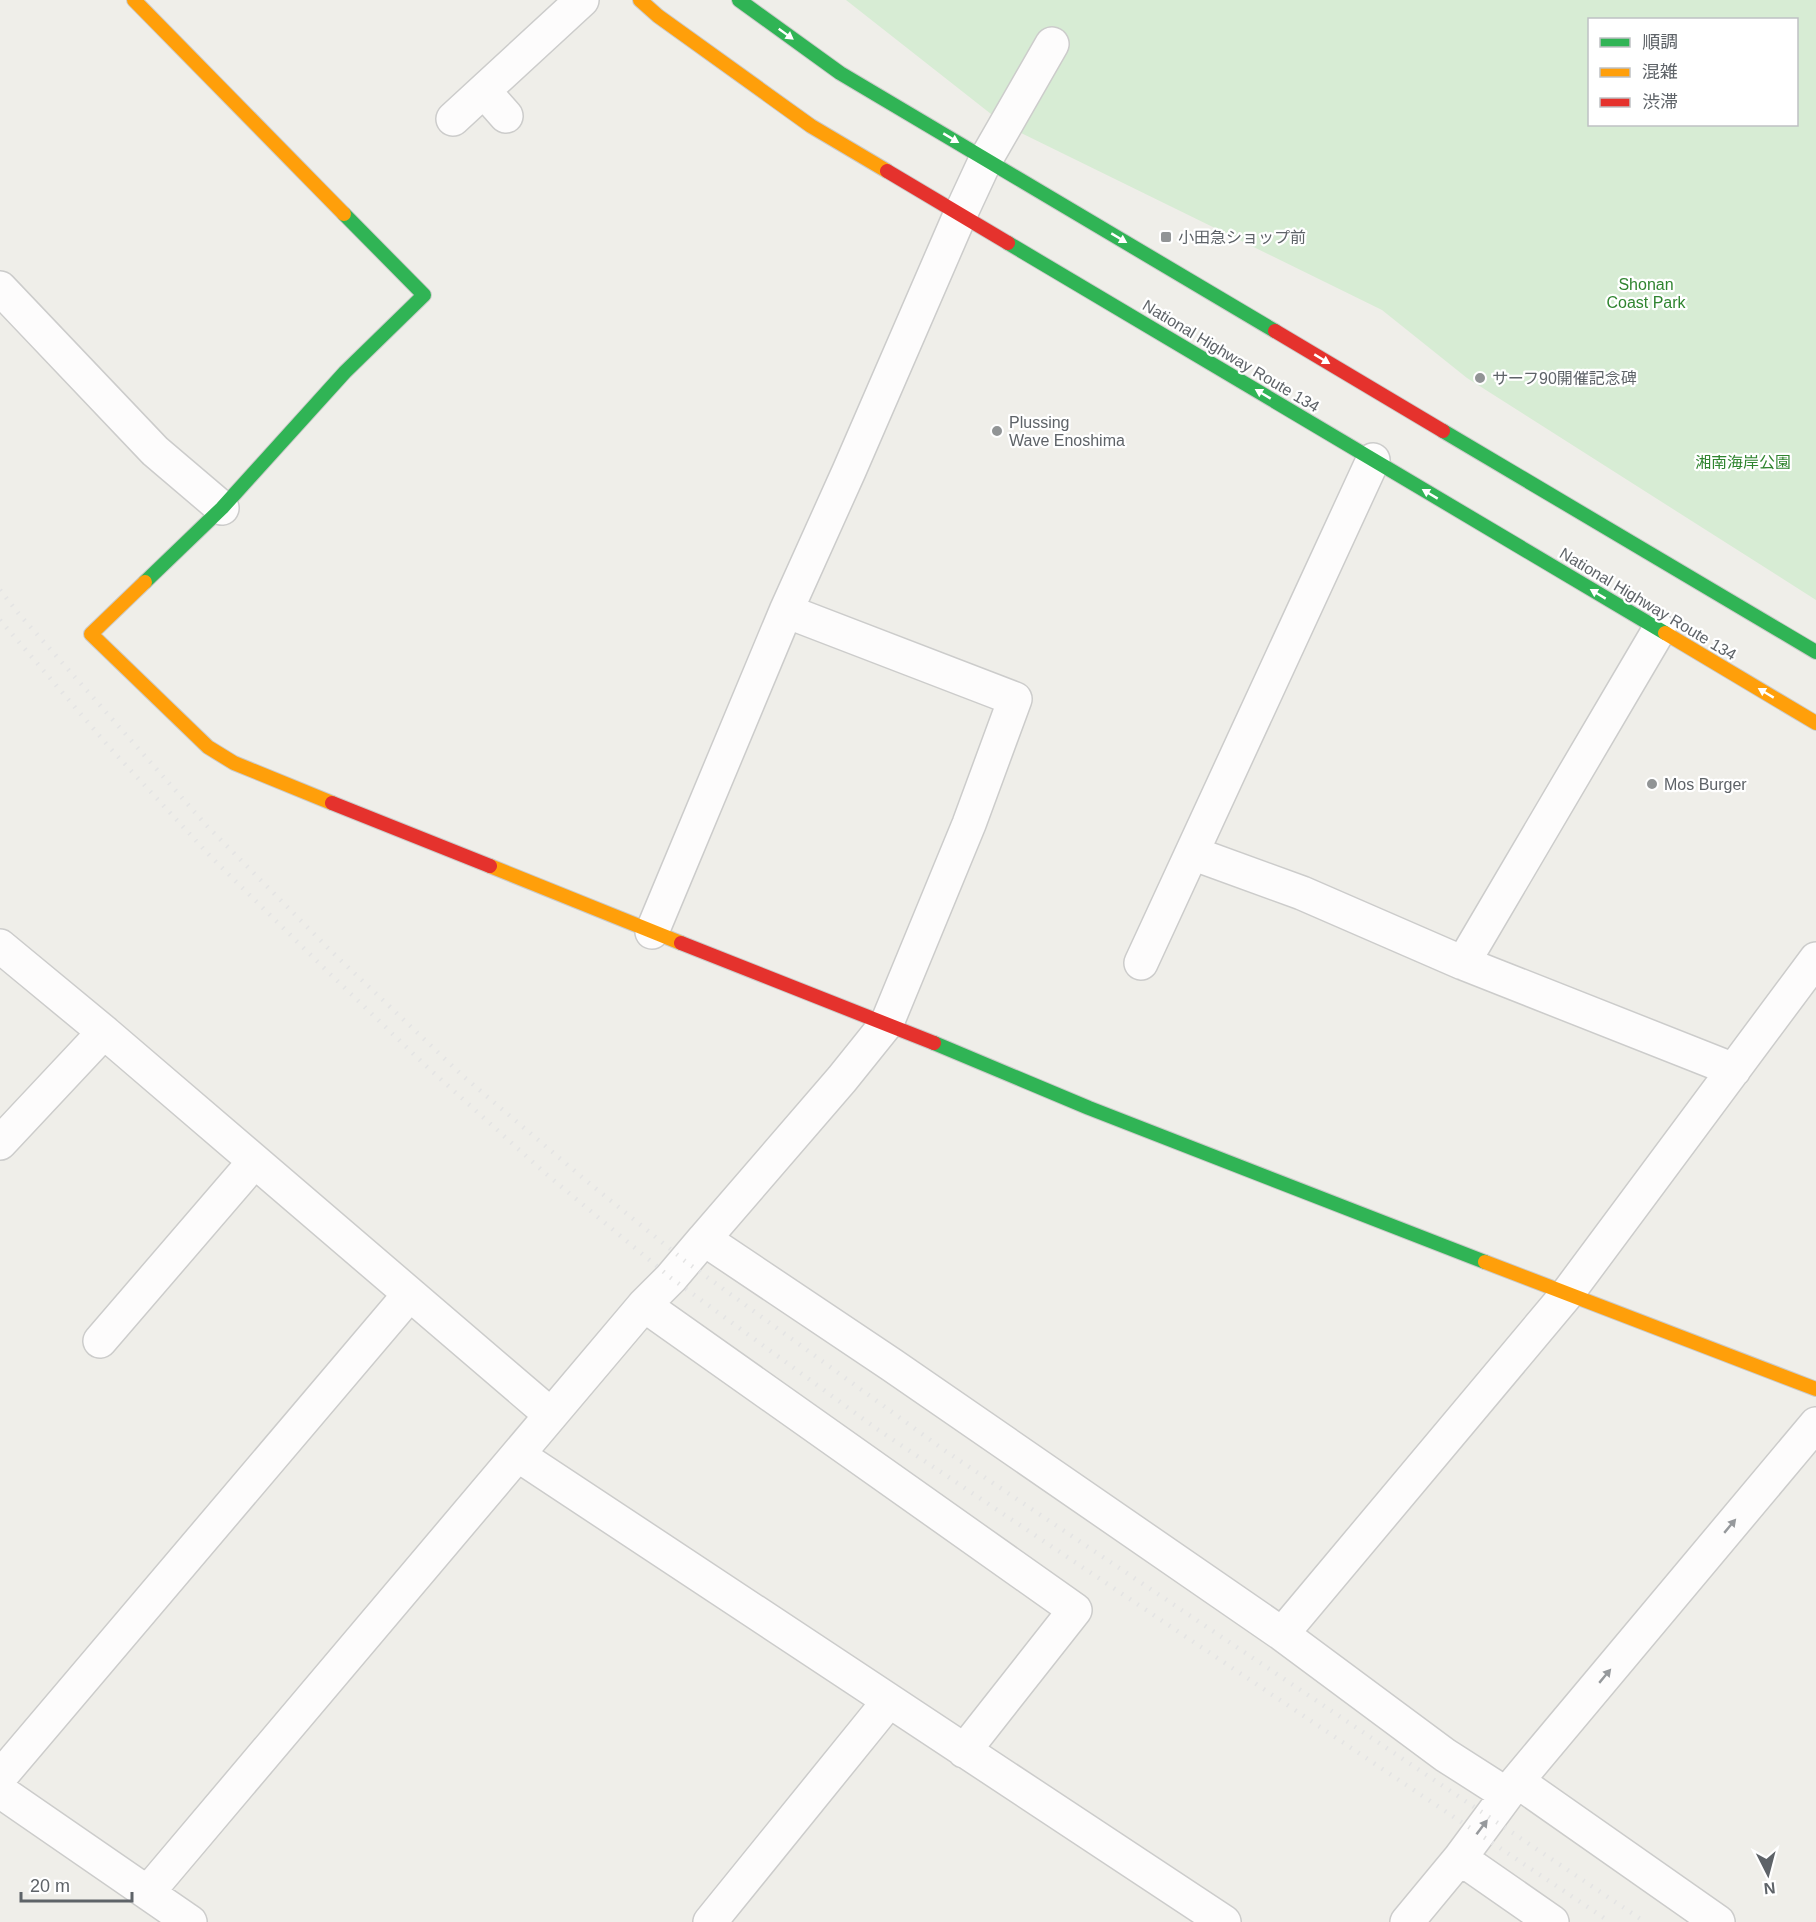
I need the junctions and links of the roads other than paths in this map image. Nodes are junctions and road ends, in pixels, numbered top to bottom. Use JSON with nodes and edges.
{"nodes":[{"id":1,"x":134,"y":0,"type":"edge"},
{"id":2,"x":582,"y":0,"type":"edge"},
{"id":3,"x":640,"y":0,"type":"edge"},
{"id":4,"x":739,"y":0,"type":"edge"},
{"id":5,"x":1052,"y":44,"type":"dead end"},
{"id":6,"x":484,"y":91,"type":"junction"},
{"id":7,"x":506,"y":116,"type":"dead end"},
{"id":8,"x":453,"y":119,"type":"dead end"},
{"id":9,"x":986,"y":159,"type":"junction"},
{"id":10,"x":960,"y":215,"type":"junction"},
{"id":11,"x":0,"y":288,"type":"edge"},
{"id":12,"x":1373,"y":460,"type":"junction"},
{"id":13,"x":222,"y":508,"type":"junction"},
{"id":14,"x":786,"y":611,"type":"junction"},
{"id":15,"x":1659,"y":630,"type":"junction"},
{"id":16,"x":1816,"y":652,"type":"edge"},
{"id":17,"x":1816,"y":723,"type":"edge"},
{"id":18,"x":1192,"y":853,"type":"junction"},
{"id":19,"x":652,"y":932,"type":"junction"},
{"id":20,"x":0,"y":946,"type":"edge"},
{"id":21,"x":1816,"y":959,"type":"edge"},
{"id":22,"x":1141,"y":963,"type":"dead end"},
{"id":23,"x":1463,"y":963,"type":"junction"},
{"id":24,"x":887,"y":1023,"type":"junction"},
{"id":25,"x":104,"y":1032,"type":"junction"},
{"id":26,"x":1734,"y":1070,"type":"junction"},
{"id":27,"x":0,"y":1143,"type":"edge"},
{"id":28,"x":254,"y":1162,"type":"junction"},
{"id":29,"x":704,"y":1239,"type":"junction"},
{"id":30,"x":1567,"y":1294,"type":"junction"},
{"id":31,"x":409,"y":1295,"type":"junction"},
{"id":32,"x":644,"y":1305,"type":"junction"},
{"id":33,"x":100,"y":1341,"type":"dead end"},
{"id":34,"x":1816,"y":1389,"type":"edge"},
{"id":35,"x":551,"y":1415,"type":"junction"},
{"id":36,"x":1816,"y":1424,"type":"edge"},
{"id":37,"x":518,"y":1455,"type":"junction"},
{"id":38,"x":1282,"y":1634,"type":"junction"},
{"id":39,"x":890,"y":1701,"type":"junction"},
{"id":40,"x":964,"y":1751,"type":"junction"},
{"id":41,"x":0,"y":1777,"type":"edge"},
{"id":42,"x":1512,"y":1788,"type":"junction"},
{"id":43,"x":0,"y":1791,"type":"edge"},
{"id":44,"x":1460,"y":1858,"type":"junction"},
{"id":45,"x":148,"y":1892,"type":"junction"},
{"id":46,"x":190,"y":1922,"type":"edge"},
{"id":47,"x":710,"y":1922,"type":"edge"},
{"id":48,"x":1224,"y":1922,"type":"edge"},
{"id":49,"x":1407,"y":1922,"type":"edge"},
{"id":50,"x":1552,"y":1922,"type":"edge"},
{"id":51,"x":1718,"y":1922,"type":"edge"}],
"edges":[{"from":1,"to":13,"type":"main road"},
{"from":2,"to":6,"type":"street"},
{"from":3,"to":10,"type":"main road","name":"National Highway Route 134"},
{"from":4,"to":9,"type":"main road","one_way":true},
{"from":5,"to":9,"type":"street"},
{"from":6,"to":7,"type":"street"},
{"from":6,"to":8,"type":"street"},
{"from":9,"to":10,"type":"street"},
{"from":9,"to":16,"type":"main road","one_way":true},
{"from":12,"to":10,"type":"main road","name":"National Highway Route 134","one_way":true},
{"from":10,"to":14,"type":"street"},
{"from":11,"to":13,"type":"street"},
{"from":15,"to":12,"type":"main road","name":"National Highway Route 134","one_way":true},
{"from":12,"to":18,"type":"street"},
{"from":13,"to":19,"type":"main road"},
{"from":14,"to":19,"type":"street"},
{"from":14,"to":24,"type":"street"},
{"from":17,"to":15,"type":"main road","name":"National Highway Route 134","one_way":true},
{"from":15,"to":23,"type":"street"},
{"from":18,"to":22,"type":"street"},
{"from":18,"to":23,"type":"street"},
{"from":19,"to":24,"type":"main road"},
{"from":20,"to":25,"type":"street"},
{"from":21,"to":26,"type":"street"},
{"from":23,"to":26,"type":"street"},
{"from":24,"to":29,"type":"street"},
{"from":24,"to":30,"type":"main road"},
{"from":25,"to":27,"type":"street"},
{"from":25,"to":28,"type":"street"},
{"from":26,"to":30,"type":"street"},
{"from":28,"to":31,"type":"street"},
{"from":28,"to":33,"type":"street"},
{"from":29,"to":32,"type":"street"},
{"from":29,"to":38,"type":"street"},
{"from":30,"to":34,"type":"main road"},
{"from":30,"to":38,"type":"street"},
{"from":31,"to":35,"type":"street"},
{"from":31,"to":41,"type":"street"},
{"from":32,"to":35,"type":"street"},
{"from":32,"to":40,"type":"street"},
{"from":35,"to":37,"type":"street"},
{"from":42,"to":36,"type":"street","one_way":true},
{"from":37,"to":39,"type":"street"},
{"from":37,"to":45,"type":"street"},
{"from":38,"to":42,"type":"street"},
{"from":39,"to":40,"type":"street"},
{"from":39,"to":47,"type":"street"},
{"from":40,"to":48,"type":"street"},
{"from":44,"to":42,"type":"street","one_way":true},
{"from":42,"to":51,"type":"street"},
{"from":43,"to":45,"type":"street"},
{"from":44,"to":49,"type":"street"},
{"from":44,"to":50,"type":"street"},
{"from":45,"to":46,"type":"street"}]}
